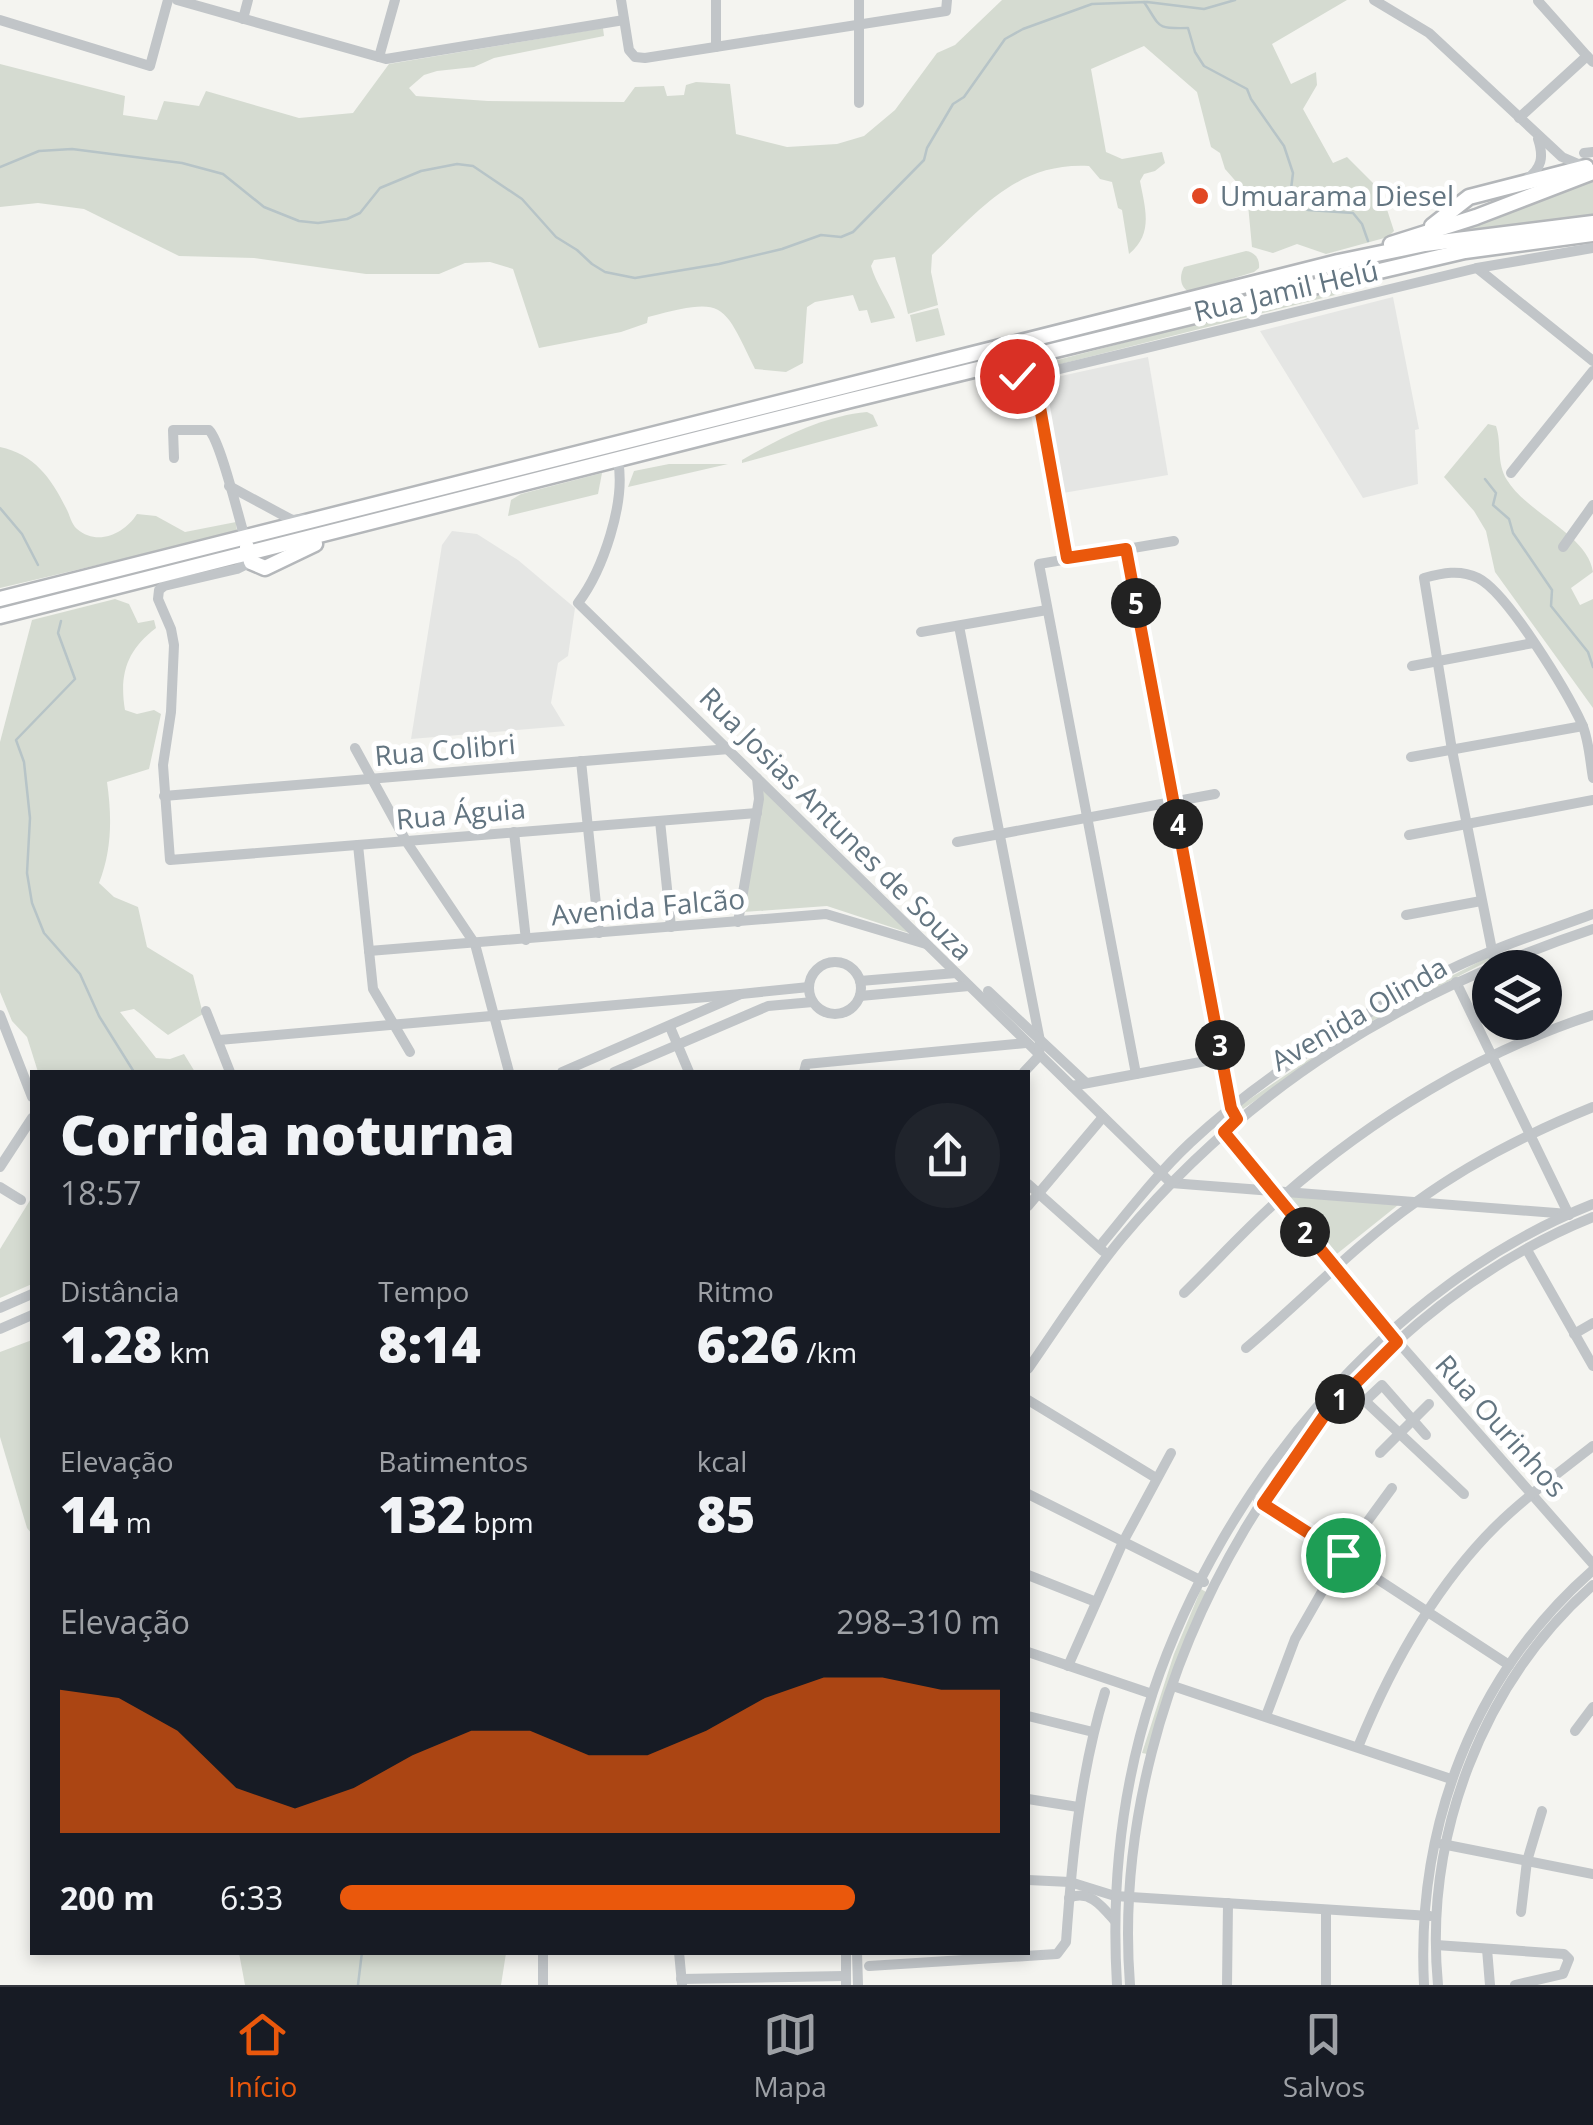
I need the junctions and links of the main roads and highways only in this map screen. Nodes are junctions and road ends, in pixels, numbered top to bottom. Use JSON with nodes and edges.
{"nodes":[{"id":1,"x":1590,"y":162,"type":"edge"},
{"id":2,"x":1593,"y":223,"type":"edge"},
{"id":3,"x":1593,"y":234,"type":"edge"},
{"id":4,"x":1409,"y":237,"type":"junction"},
{"id":5,"x":1338,"y":262,"type":"junction"},
{"id":6,"x":248,"y":550,"type":"junction"},
{"id":7,"x":0,"y":599,"type":"edge"},
{"id":8,"x":0,"y":616,"type":"edge"}],
"edges":[{"from":1,"to":4,"type":"highway"},
{"from":1,"to":4,"type":"highway"},
{"from":2,"to":5,"type":"highway"},
{"from":3,"to":6,"type":"highway"},
{"from":4,"to":5,"type":"highway"},
{"from":5,"to":6,"type":"highway"},
{"from":6,"to":7,"type":"highway"},
{"from":6,"to":8,"type":"highway"}]}
